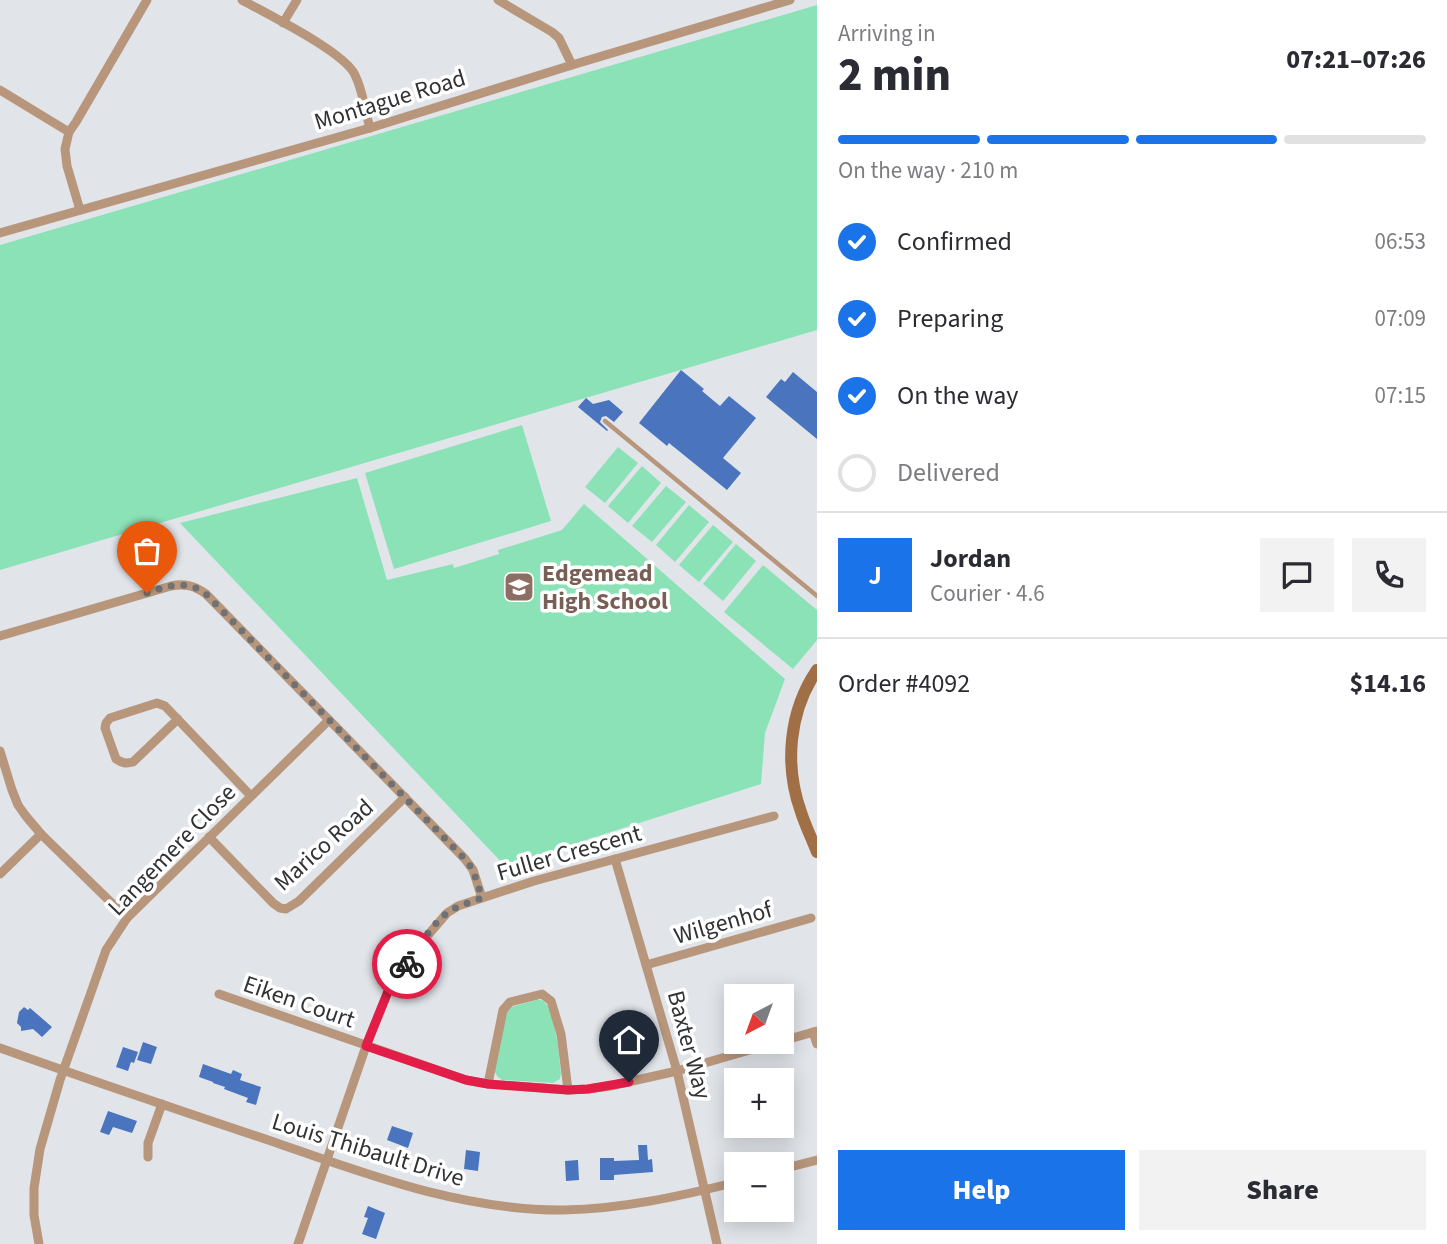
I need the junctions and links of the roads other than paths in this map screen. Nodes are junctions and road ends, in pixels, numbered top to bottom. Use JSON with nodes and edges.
{"nodes":[{"id":1,"x":147,"y":0,"type":"edge"},
{"id":2,"x":242,"y":0,"type":"edge"},
{"id":3,"x":297,"y":0,"type":"edge"},
{"id":4,"x":498,"y":0,"type":"edge"},
{"id":5,"x":785,"y":1,"type":"edge"},
{"id":6,"x":283,"y":23,"type":"junction"},
{"id":7,"x":572,"y":65,"type":"junction"},
{"id":8,"x":0,"y":90,"type":"edge"},
{"id":9,"x":370,"y":128,"type":"junction"},
{"id":10,"x":69,"y":131,"type":"junction"},
{"id":11,"x":80,"y":210,"type":"junction"},
{"id":12,"x":0,"y":233,"type":"edge"},
{"id":13,"x":605,"y":421,"type":"dead end"},
{"id":14,"x":817,"y":596,"type":"edge"},
{"id":15,"x":0,"y":636,"type":"edge"},
{"id":16,"x":817,"y":670,"type":"edge"},
{"id":17,"x":178,"y":719,"type":"junction"},
{"id":18,"x":329,"y":720,"type":"junction"},
{"id":19,"x":0,"y":751,"type":"edge"},
{"id":20,"x":251,"y":796,"type":"junction"},
{"id":21,"x":405,"y":797,"type":"junction"},
{"id":22,"x":774,"y":816,"type":"dead end"},
{"id":23,"x":41,"y":834,"type":"junction"},
{"id":24,"x":209,"y":837,"type":"junction"},
{"id":25,"x":817,"y":852,"type":"edge"},
{"id":26,"x":615,"y":859,"type":"junction"},
{"id":27,"x":0,"y":874,"type":"edge"},
{"id":28,"x":482,"y":898,"type":"junction"},
{"id":29,"x":127,"y":918,"type":"junction"},
{"id":30,"x":811,"y":918,"type":"dead end"},
{"id":31,"x":646,"y":965,"type":"junction"},
{"id":32,"x":219,"y":995,"type":"dead end"},
{"id":33,"x":815,"y":1031,"type":"edge"},
{"id":34,"x":794,"y":1037,"type":"edge"},
{"id":35,"x":817,"y":1044,"type":"edge"},
{"id":36,"x":366,"y":1046,"type":"junction"},
{"id":37,"x":0,"y":1048,"type":"edge"},
{"id":38,"x":736,"y":1054,"type":"edge"},
{"id":39,"x":64,"y":1071,"type":"junction"},
{"id":40,"x":677,"y":1071,"type":"junction"},
{"id":41,"x":488,"y":1084,"type":"junction"},
{"id":42,"x":568,"y":1090,"type":"junction"},
{"id":43,"x":162,"y":1104,"type":"junction"},
{"id":44,"x":148,"y":1157,"type":"dead end"},
{"id":45,"x":327,"y":1160,"type":"junction"},
{"id":46,"x":817,"y":1160,"type":"edge"},
{"id":47,"x":794,"y":1167,"type":"edge"},
{"id":48,"x":724,"y":1185,"type":"edge"},
{"id":49,"x":705,"y":1190,"type":"junction"},
{"id":50,"x":39,"y":1244,"type":"edge"},
{"id":51,"x":298,"y":1244,"type":"edge"},
{"id":52,"x":717,"y":1244,"type":"edge"}],
"edges":[{"from":1,"to":10,"type":"street"},
{"from":2,"to":6,"type":"street"},
{"from":3,"to":6,"type":"street"},
{"from":4,"to":7,"type":"street"},
{"from":5,"to":7,"type":"street","name":"Montague Road"},
{"from":6,"to":9,"type":"street"},
{"from":7,"to":9,"type":"street","name":"Montague Road"},
{"from":8,"to":10,"type":"street"},
{"from":9,"to":11,"type":"street","name":"Montague Road"},
{"from":10,"to":11,"type":"street"},
{"from":11,"to":12,"type":"street","name":"Montague Road"},
{"from":13,"to":14,"type":"lane"},
{"from":15,"to":18,"type":"street"},
{"from":16,"to":25,"type":"street"},
{"from":17,"to":17,"type":"street"},
{"from":17,"to":20,"type":"street"},
{"from":18,"to":20,"type":"street","name":"Langemere Close"},
{"from":18,"to":21,"type":"street"},
{"from":19,"to":23,"type":"street"},
{"from":20,"to":24,"type":"street","name":"Langemere Close"},
{"from":21,"to":24,"type":"street","name":"Marico Road"},
{"from":21,"to":28,"type":"street"},
{"from":22,"to":26,"type":"street","name":"Fuller Crescent"},
{"from":23,"to":27,"type":"street"},
{"from":23,"to":29,"type":"street"},
{"from":24,"to":29,"type":"street","name":"Langemere Close"},
{"from":26,"to":28,"type":"street","name":"Fuller Crescent"},
{"from":26,"to":31,"type":"street","name":"Baxter Way"},
{"from":28,"to":36,"type":"street","name":"Fuller Crescent"},
{"from":29,"to":39,"type":"street","name":"Langemere Close"},
{"from":30,"to":31,"type":"street","name":"Wilgenhof"},
{"from":31,"to":40,"type":"street","name":"Baxter Way"},
{"from":32,"to":36,"type":"street","name":"Eiken Court"},
{"from":33,"to":34,"type":"street","name":"Eiken Court"},
{"from":33,"to":35,"type":"street"},
{"from":36,"to":41,"type":"street","name":"Eiken Court"},
{"from":36,"to":45,"type":"street","name":"Fuller Crescent"},
{"from":37,"to":39,"type":"street","name":"Louis Thibault Drive"},
{"from":38,"to":40,"type":"street","name":"Eiken Court"},
{"from":39,"to":43,"type":"street","name":"Louis Thibault Drive"},
{"from":39,"to":50,"type":"street","name":"Langemere Close"},
{"from":40,"to":42,"type":"street","name":"Eiken Court"},
{"from":40,"to":49,"type":"street","name":"Baxter Way"},
{"from":41,"to":42,"type":"street","name":"Eiken Court"},
{"from":41,"to":42,"type":"street"},
{"from":43,"to":44,"type":"street"},
{"from":43,"to":45,"type":"street","name":"Louis Thibault Drive"},
{"from":45,"to":49,"type":"street","name":"Louis Thibault Drive"},
{"from":45,"to":51,"type":"street","name":"Fuller Crescent"},
{"from":46,"to":47,"type":"street"},
{"from":48,"to":49,"type":"street","name":"Louis Thibault Drive"},
{"from":49,"to":52,"type":"street","name":"Baxter Way"}]}
